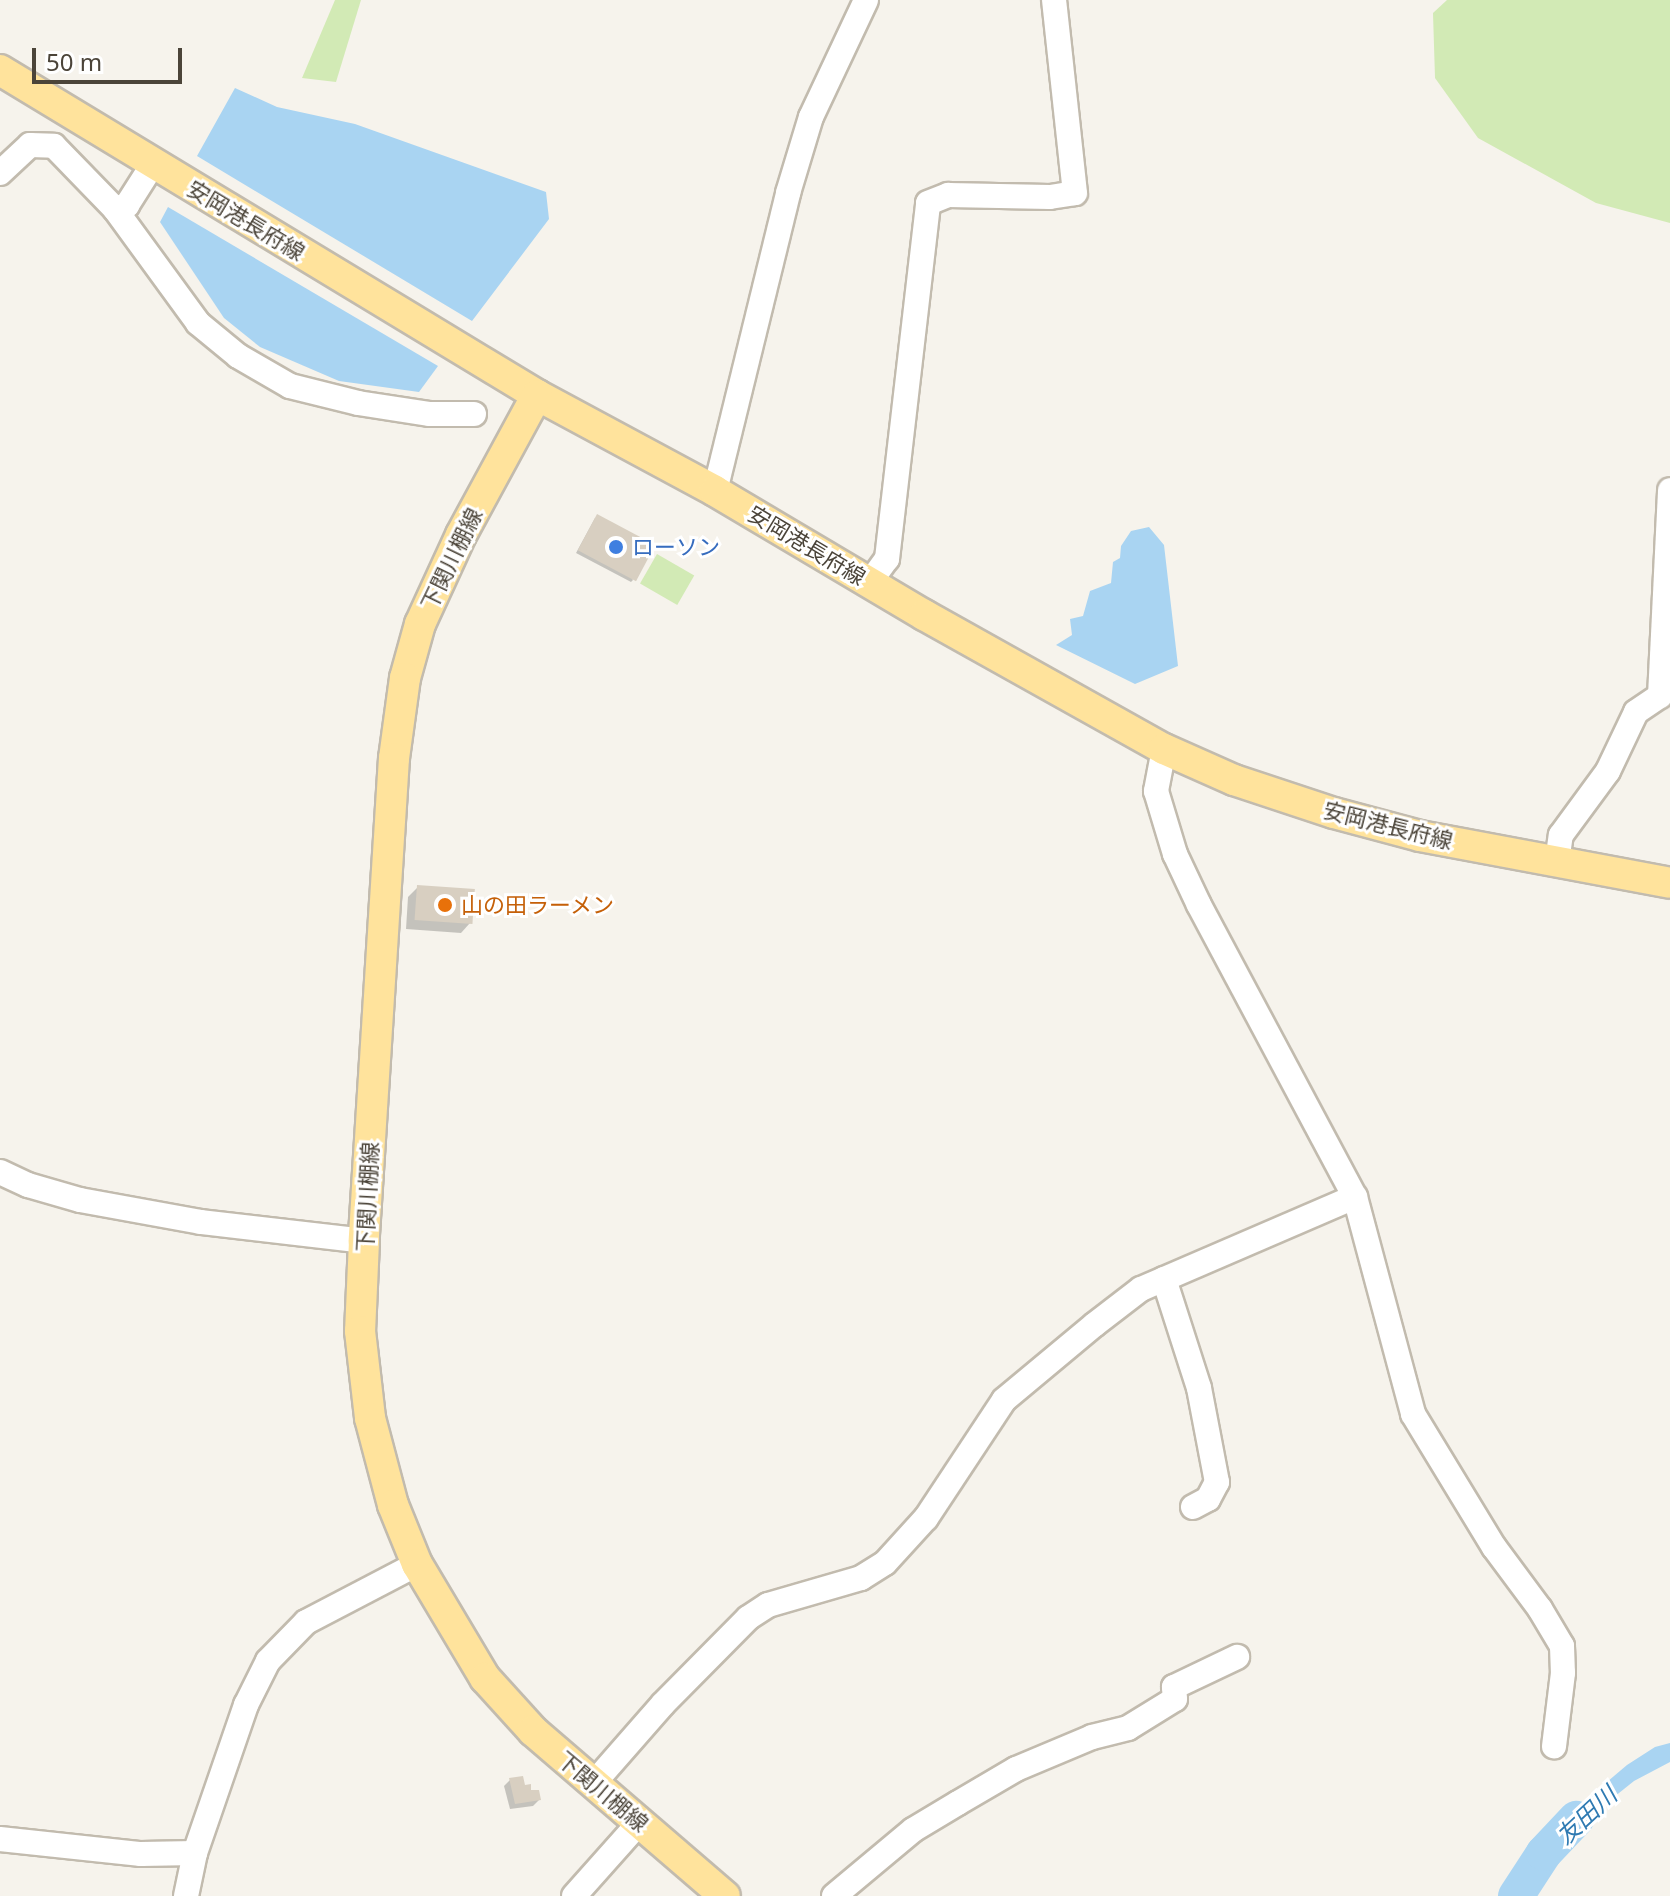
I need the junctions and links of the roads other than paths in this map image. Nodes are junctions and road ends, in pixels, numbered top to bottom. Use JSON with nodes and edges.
{"nodes":[{"id":1,"x":866,"y":0,"type":"edge"},
{"id":2,"x":1054,"y":0,"type":"edge"},
{"id":3,"x":0,"y":70,"type":"edge"},
{"id":4,"x":153,"y":164,"type":"junction"},
{"id":5,"x":0,"y":173,"type":"edge"},
{"id":6,"x":115,"y":209,"type":"junction"},
{"id":7,"x":537,"y":395,"type":"junction"},
{"id":8,"x":474,"y":414,"type":"dead end"},
{"id":9,"x":1670,"y":490,"type":"edge"},
{"id":10,"x":715,"y":491,"type":"junction"},
{"id":11,"x":870,"y":582,"type":"junction"},
{"id":12,"x":1164,"y":749,"type":"junction"},
{"id":13,"x":1557,"y":862,"type":"junction"},
{"id":14,"x":1670,"y":883,"type":"edge"},
{"id":15,"x":0,"y":1172,"type":"edge"},
{"id":16,"x":1355,"y":1197,"type":"junction"},
{"id":17,"x":364,"y":1241,"type":"junction"},
{"id":18,"x":1164,"y":1279,"type":"junction"},
{"id":19,"x":1193,"y":1507,"type":"dead end"},
{"id":20,"x":417,"y":1564,"type":"junction"},
{"id":21,"x":1237,"y":1657,"type":"dead end"},
{"id":22,"x":1554,"y":1746,"type":"dead end"},
{"id":23,"x":593,"y":1784,"type":"junction"},
{"id":24,"x":640,"y":1822,"type":"junction"},
{"id":25,"x":0,"y":1839,"type":"edge"},
{"id":26,"x":195,"y":1853,"type":"junction"},
{"id":27,"x":186,"y":1896,"type":"edge"},
{"id":28,"x":574,"y":1896,"type":"edge"},
{"id":29,"x":725,"y":1896,"type":"edge"},
{"id":30,"x":834,"y":1896,"type":"edge"}],
"edges":[{"from":1,"to":10,"type":"street"},
{"from":2,"to":11,"type":"street"},
{"from":3,"to":4,"type":"main road","name":"安岡港長府線"},
{"from":4,"to":6,"type":"street"},
{"from":4,"to":7,"type":"main road","name":"安岡港長府線"},
{"from":5,"to":6,"type":"street"},
{"from":6,"to":8,"type":"street"},
{"from":7,"to":10,"type":"main road","name":"安岡港長府線"},
{"from":7,"to":17,"type":"main road","name":"下関川棚線"},
{"from":9,"to":13,"type":"street"},
{"from":10,"to":11,"type":"main road","name":"安岡港長府線"},
{"from":11,"to":12,"type":"main road","name":"安岡港長府線"},
{"from":12,"to":13,"type":"main road","name":"安岡港長府線"},
{"from":12,"to":16,"type":"street"},
{"from":13,"to":14,"type":"main road","name":"安岡港長府線"},
{"from":15,"to":17,"type":"street"},
{"from":16,"to":18,"type":"street"},
{"from":16,"to":22,"type":"street"},
{"from":17,"to":20,"type":"main road","name":"下関川棚線"},
{"from":18,"to":19,"type":"street"},
{"from":18,"to":23,"type":"street"},
{"from":20,"to":23,"type":"main road","name":"下関川棚線"},
{"from":20,"to":26,"type":"street"},
{"from":21,"to":30,"type":"street"},
{"from":23,"to":24,"type":"main road","name":"下関川棚線"},
{"from":24,"to":28,"type":"street"},
{"from":24,"to":29,"type":"main road","name":"下関川棚線"},
{"from":25,"to":26,"type":"street"},
{"from":26,"to":27,"type":"street"}]}
